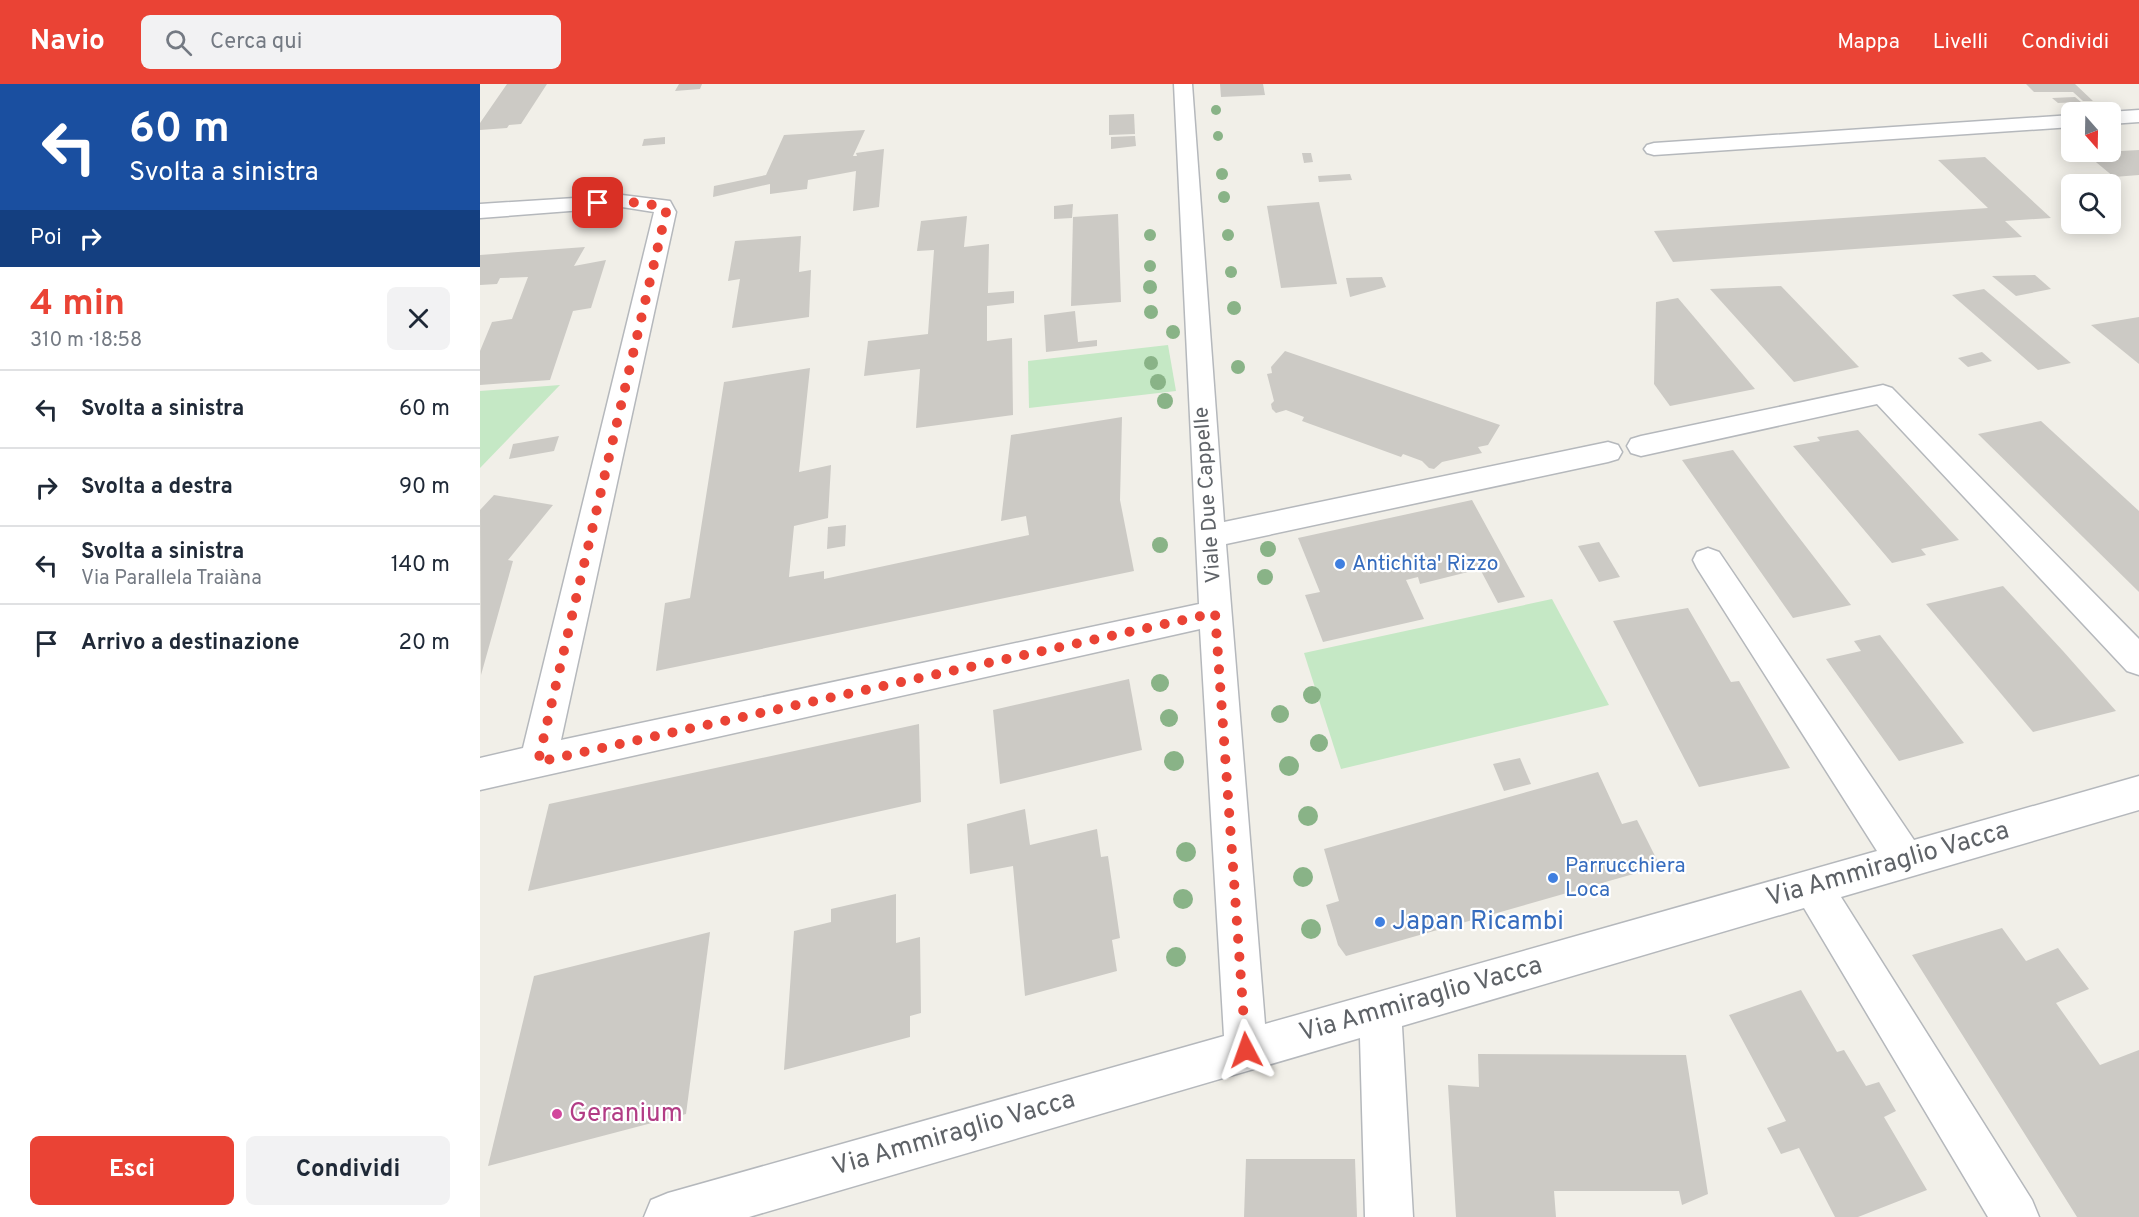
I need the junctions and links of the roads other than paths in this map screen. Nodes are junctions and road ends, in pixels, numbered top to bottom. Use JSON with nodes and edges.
{"nodes":[{"id":1,"x":1183,"y":84,"type":"edge"},
{"id":2,"x":2139,"y":116,"type":"edge"},
{"id":3,"x":2121,"y":117,"type":"edge"},
{"id":4,"x":2061,"y":122,"type":"edge"},
{"id":5,"x":1654,"y":149,"type":"dead end"},
{"id":6,"x":480,"y":211,"type":"edge"},
{"id":7,"x":1641,"y":446,"type":"dead end"},
{"id":8,"x":1608,"y":452,"type":"dead end"},
{"id":9,"x":1210,"y":536,"type":"junction"},
{"id":10,"x":1708,"y":560,"type":"dead end"},
{"id":11,"x":1215,"y":613,"type":"junction"},
{"id":12,"x":2139,"y":661,"type":"edge"},
{"id":13,"x":538,"y":762,"type":"junction"},
{"id":14,"x":480,"y":774,"type":"edge"},
{"id":15,"x":2139,"y":793,"type":"edge"},
{"id":16,"x":1905,"y":860,"type":"junction"},
{"id":17,"x":1813,"y":887,"type":"junction"},
{"id":18,"x":1380,"y":1012,"type":"junction"},
{"id":19,"x":1246,"y":1050,"type":"junction"},
{"id":20,"x":668,"y":1217,"type":"edge"},
{"id":21,"x":1389,"y":1217,"type":"edge"},
{"id":22,"x":2015,"y":1217,"type":"edge"}],
"edges":[{"from":1,"to":9,"type":"street","name":"Viale Due Cappelle"},
{"from":2,"to":3,"type":"street"},
{"from":4,"to":5,"type":"street"},
{"from":6,"to":13,"type":"street"},
{"from":7,"to":12,"type":"street"},
{"from":8,"to":9,"type":"street"},
{"from":9,"to":11,"type":"street","name":"Viale Due Cappelle"},
{"from":10,"to":16,"type":"street"},
{"from":11,"to":13,"type":"street"},
{"from":11,"to":19,"type":"street","name":"Viale Due Cappelle"},
{"from":13,"to":14,"type":"street"},
{"from":15,"to":16,"type":"street","name":"Via Ammiraglio Vacca"},
{"from":16,"to":17,"type":"street","name":"Via Ammiraglio Vacca"},
{"from":17,"to":18,"type":"street","name":"Via Ammiraglio Vacca"},
{"from":17,"to":22,"type":"street"},
{"from":18,"to":19,"type":"street","name":"Via Ammiraglio Vacca"},
{"from":18,"to":21,"type":"street"},
{"from":19,"to":20,"type":"street","name":"Via Ammiraglio Vacca"}]}
